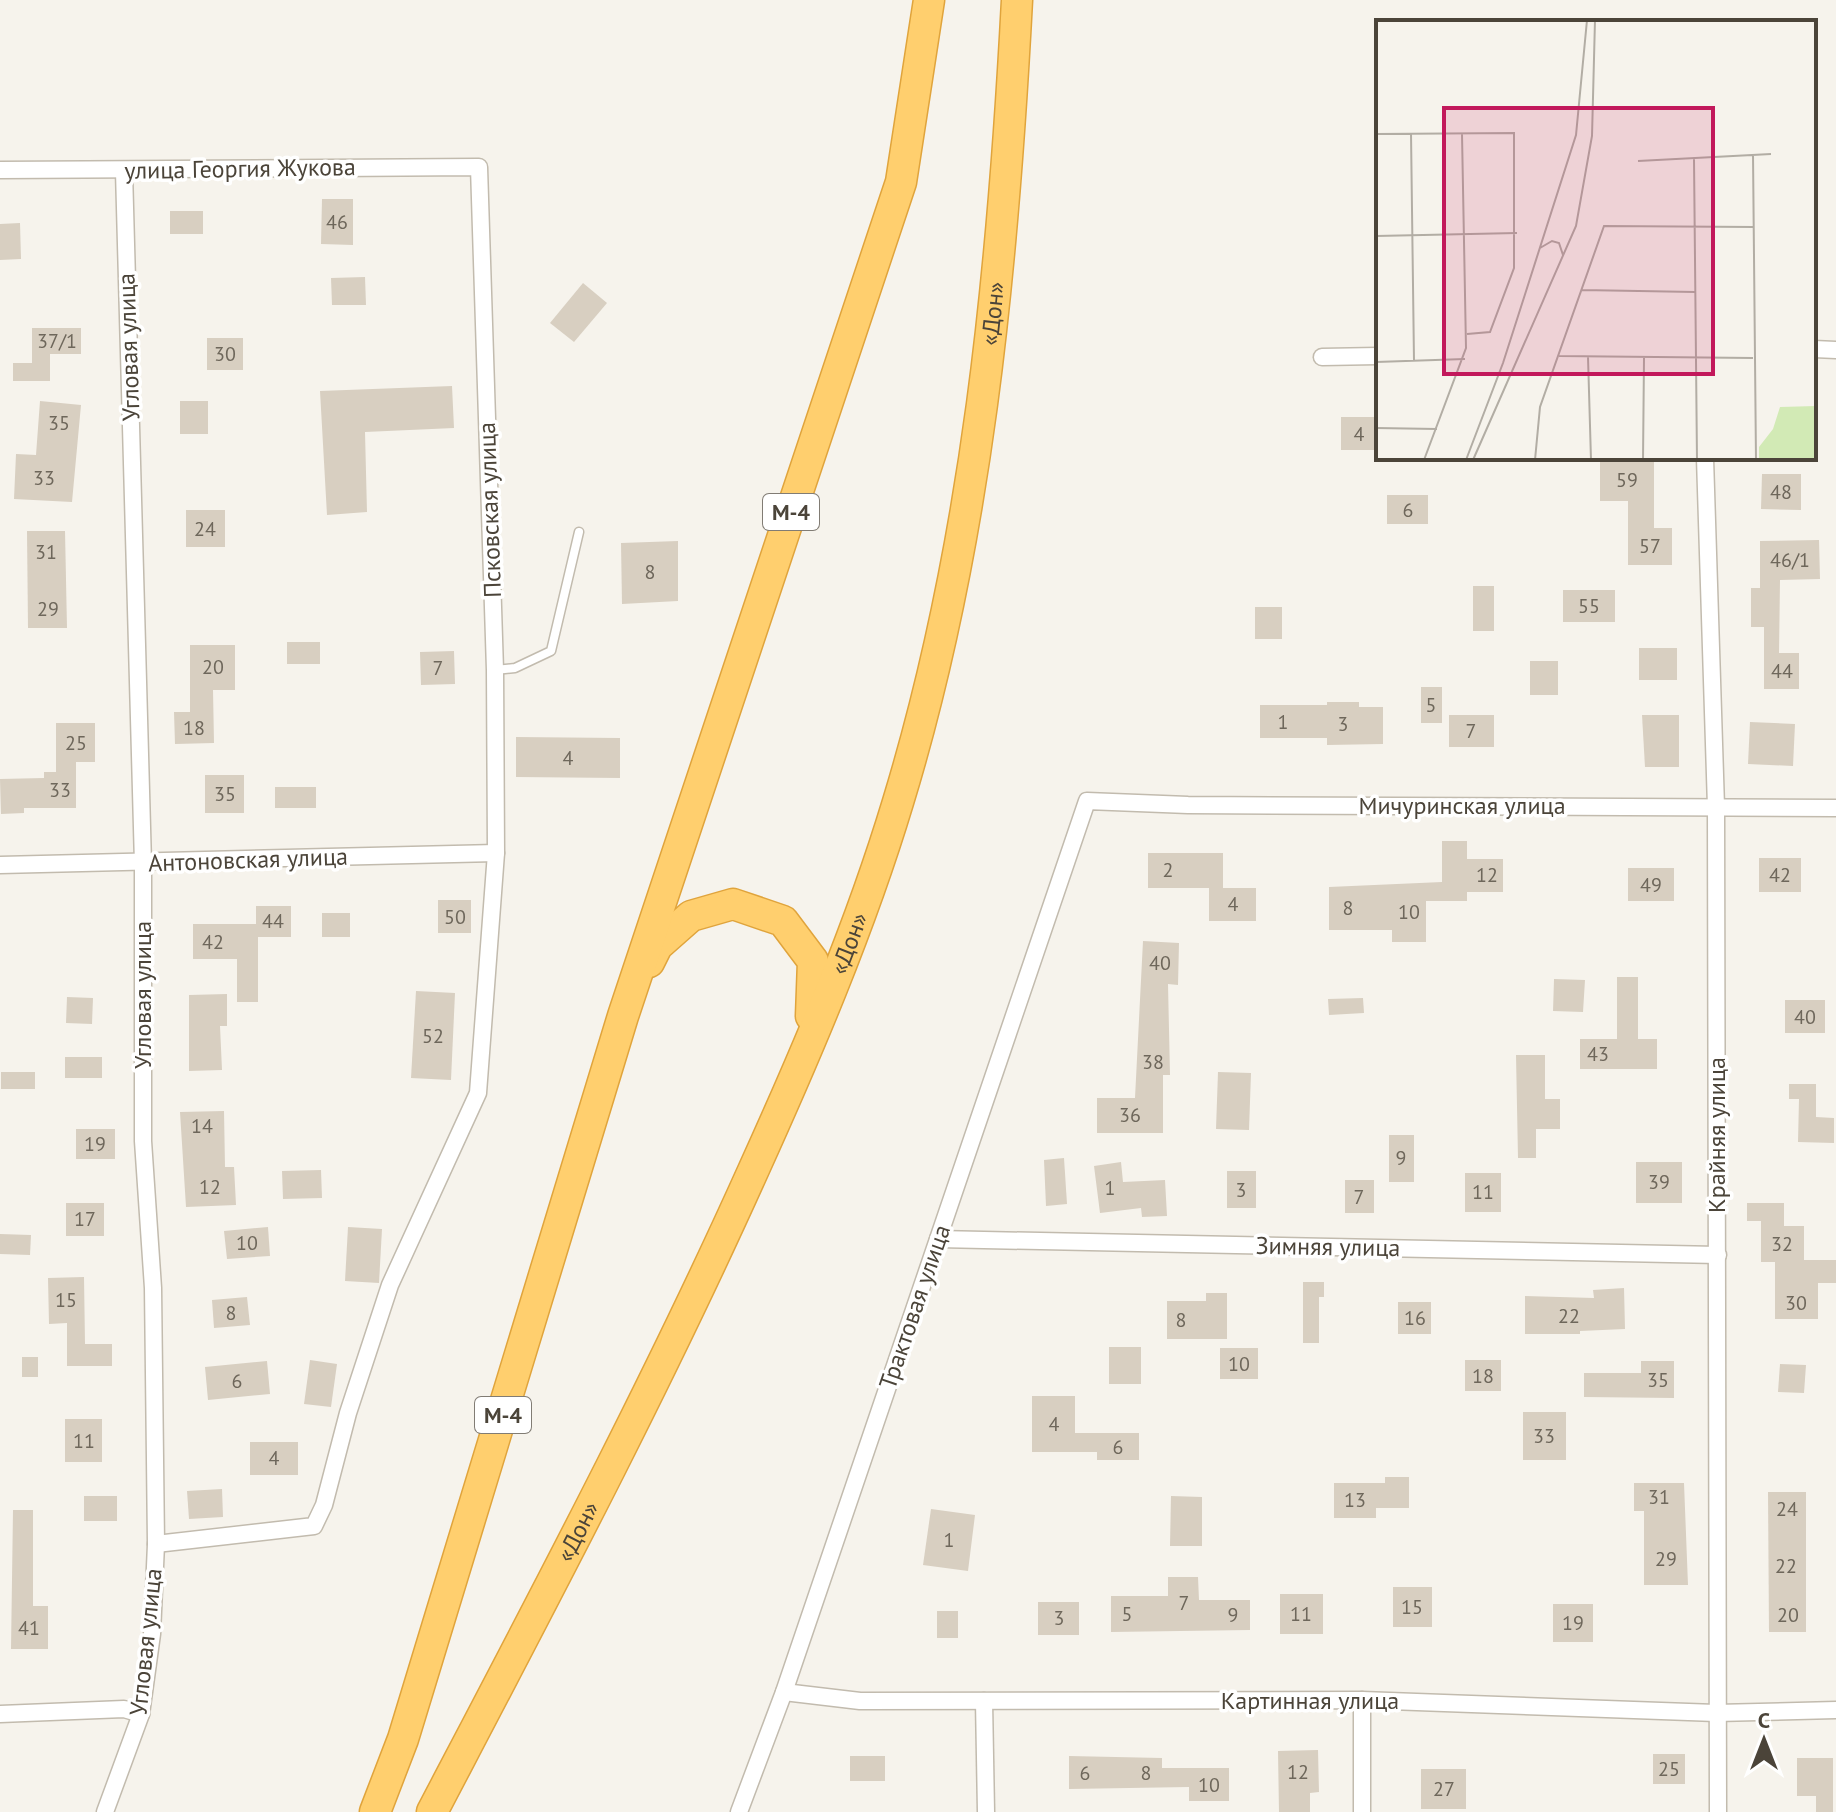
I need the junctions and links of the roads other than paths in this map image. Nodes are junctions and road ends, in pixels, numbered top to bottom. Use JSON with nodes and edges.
{"nodes":[{"id":1,"x":929,"y":0,"type":"edge"},
{"id":2,"x":1017,"y":0,"type":"edge"},
{"id":3,"x":479,"y":167,"type":"joint"},
{"id":4,"x":0,"y":170,"type":"edge"},
{"id":5,"x":124,"y":171,"type":"junction"},
{"id":6,"x":1816,"y":349,"type":"edge"},
{"id":7,"x":1836,"y":350,"type":"edge"},
{"id":8,"x":1376,"y":356,"type":"edge"},
{"id":9,"x":1322,"y":357,"type":"dead end"},
{"id":10,"x":1705,"y":460,"type":"edge"},
{"id":11,"x":579,"y":532,"type":"dead end"},
{"id":12,"x":495,"y":670,"type":"junction"},
{"id":13,"x":1087,"y":801,"type":"joint"},
{"id":14,"x":1716,"y":807,"type":"junction"},
{"id":15,"x":1836,"y":808,"type":"edge"},
{"id":16,"x":496,"y":853,"type":"junction"},
{"id":17,"x":143,"y":864,"type":"junction"},
{"id":18,"x":0,"y":865,"type":"edge"},
{"id":19,"x":623,"y":1016,"type":"junction"},
{"id":20,"x":809,"y":1046,"type":"junction"},
{"id":21,"x":938,"y":1239,"type":"junction"},
{"id":22,"x":1718,"y":1255,"type":"junction"},
{"id":23,"x":156,"y":1544,"type":"junction"},
{"id":24,"x":784,"y":1692,"type":"junction"},
{"id":25,"x":1362,"y":1700,"type":"junction"},
{"id":26,"x":984,"y":1701,"type":"junction"},
{"id":27,"x":1836,"y":1710,"type":"edge"},
{"id":28,"x":1716,"y":1713,"type":"junction"},
{"id":29,"x":0,"y":1714,"type":"edge"},
{"id":30,"x":141,"y":1714,"type":"junction"},
{"id":31,"x":105,"y":1812,"type":"edge"},
{"id":32,"x":375,"y":1812,"type":"edge"},
{"id":33,"x":432,"y":1812,"type":"edge"},
{"id":34,"x":739,"y":1812,"type":"edge"},
{"id":35,"x":986,"y":1812,"type":"edge"},
{"id":36,"x":1362,"y":1812,"type":"edge"},
{"id":37,"x":1718,"y":1812,"type":"edge"}],
"edges":[{"from":1,"to":19,"type":"highway","number":"М-4"},
{"from":2,"to":20,"type":"highway","name":"«Дон»","number":"М-4"},
{"from":3,"to":5,"type":"street","name":"улица Георгия Жукова"},
{"from":3,"to":12,"type":"street","name":"Псковская улица"},
{"from":4,"to":5,"type":"street","name":"улица Георгия Жукова"},
{"from":5,"to":17,"type":"street","name":"Угловая улица"},
{"from":6,"to":7,"type":"street"},
{"from":8,"to":9,"type":"street"},
{"from":10,"to":14,"type":"street","name":"Крайняя улица"},
{"from":11,"to":12,"type":"lane"},
{"from":12,"to":16,"type":"street","name":"Псковская улица"},
{"from":13,"to":14,"type":"street","name":"Мичуринская улица"},
{"from":13,"to":21,"type":"street","name":"Трактовая улица"},
{"from":14,"to":15,"type":"street","name":"Мичуринская улица"},
{"from":14,"to":22,"type":"street","name":"Крайняя улица"},
{"from":16,"to":17,"type":"street","name":"Антоновская улица"},
{"from":16,"to":23,"type":"street","name":"Псковская улица"},
{"from":17,"to":18,"type":"street","name":"Антоновская улица"},
{"from":17,"to":23,"type":"street","name":"Угловая улица"},
{"from":19,"to":20,"type":"highway","number":"М-4"},
{"from":19,"to":32,"type":"highway","number":"М-4"},
{"from":20,"to":33,"type":"highway","name":"«Дон»","number":"М-4"},
{"from":21,"to":22,"type":"street","name":"Зимняя улица"},
{"from":21,"to":24,"type":"street","name":"Трактовая улица"},
{"from":22,"to":28,"type":"street","name":"Крайняя улица"},
{"from":23,"to":30,"type":"street","name":"Угловая улица"},
{"from":24,"to":26,"type":"street","name":"Картинная улица"},
{"from":24,"to":34,"type":"street","name":"Трактовая улица"},
{"from":25,"to":26,"type":"street","name":"Картинная улица"},
{"from":25,"to":28,"type":"street","name":"Картинная улица"},
{"from":25,"to":36,"type":"street"},
{"from":26,"to":35,"type":"street"},
{"from":27,"to":28,"type":"street","name":"Картинная улица"},
{"from":28,"to":37,"type":"street","name":"Крайняя улица"},
{"from":29,"to":30,"type":"street"},
{"from":30,"to":31,"type":"street","name":"Угловая улица"}]}
